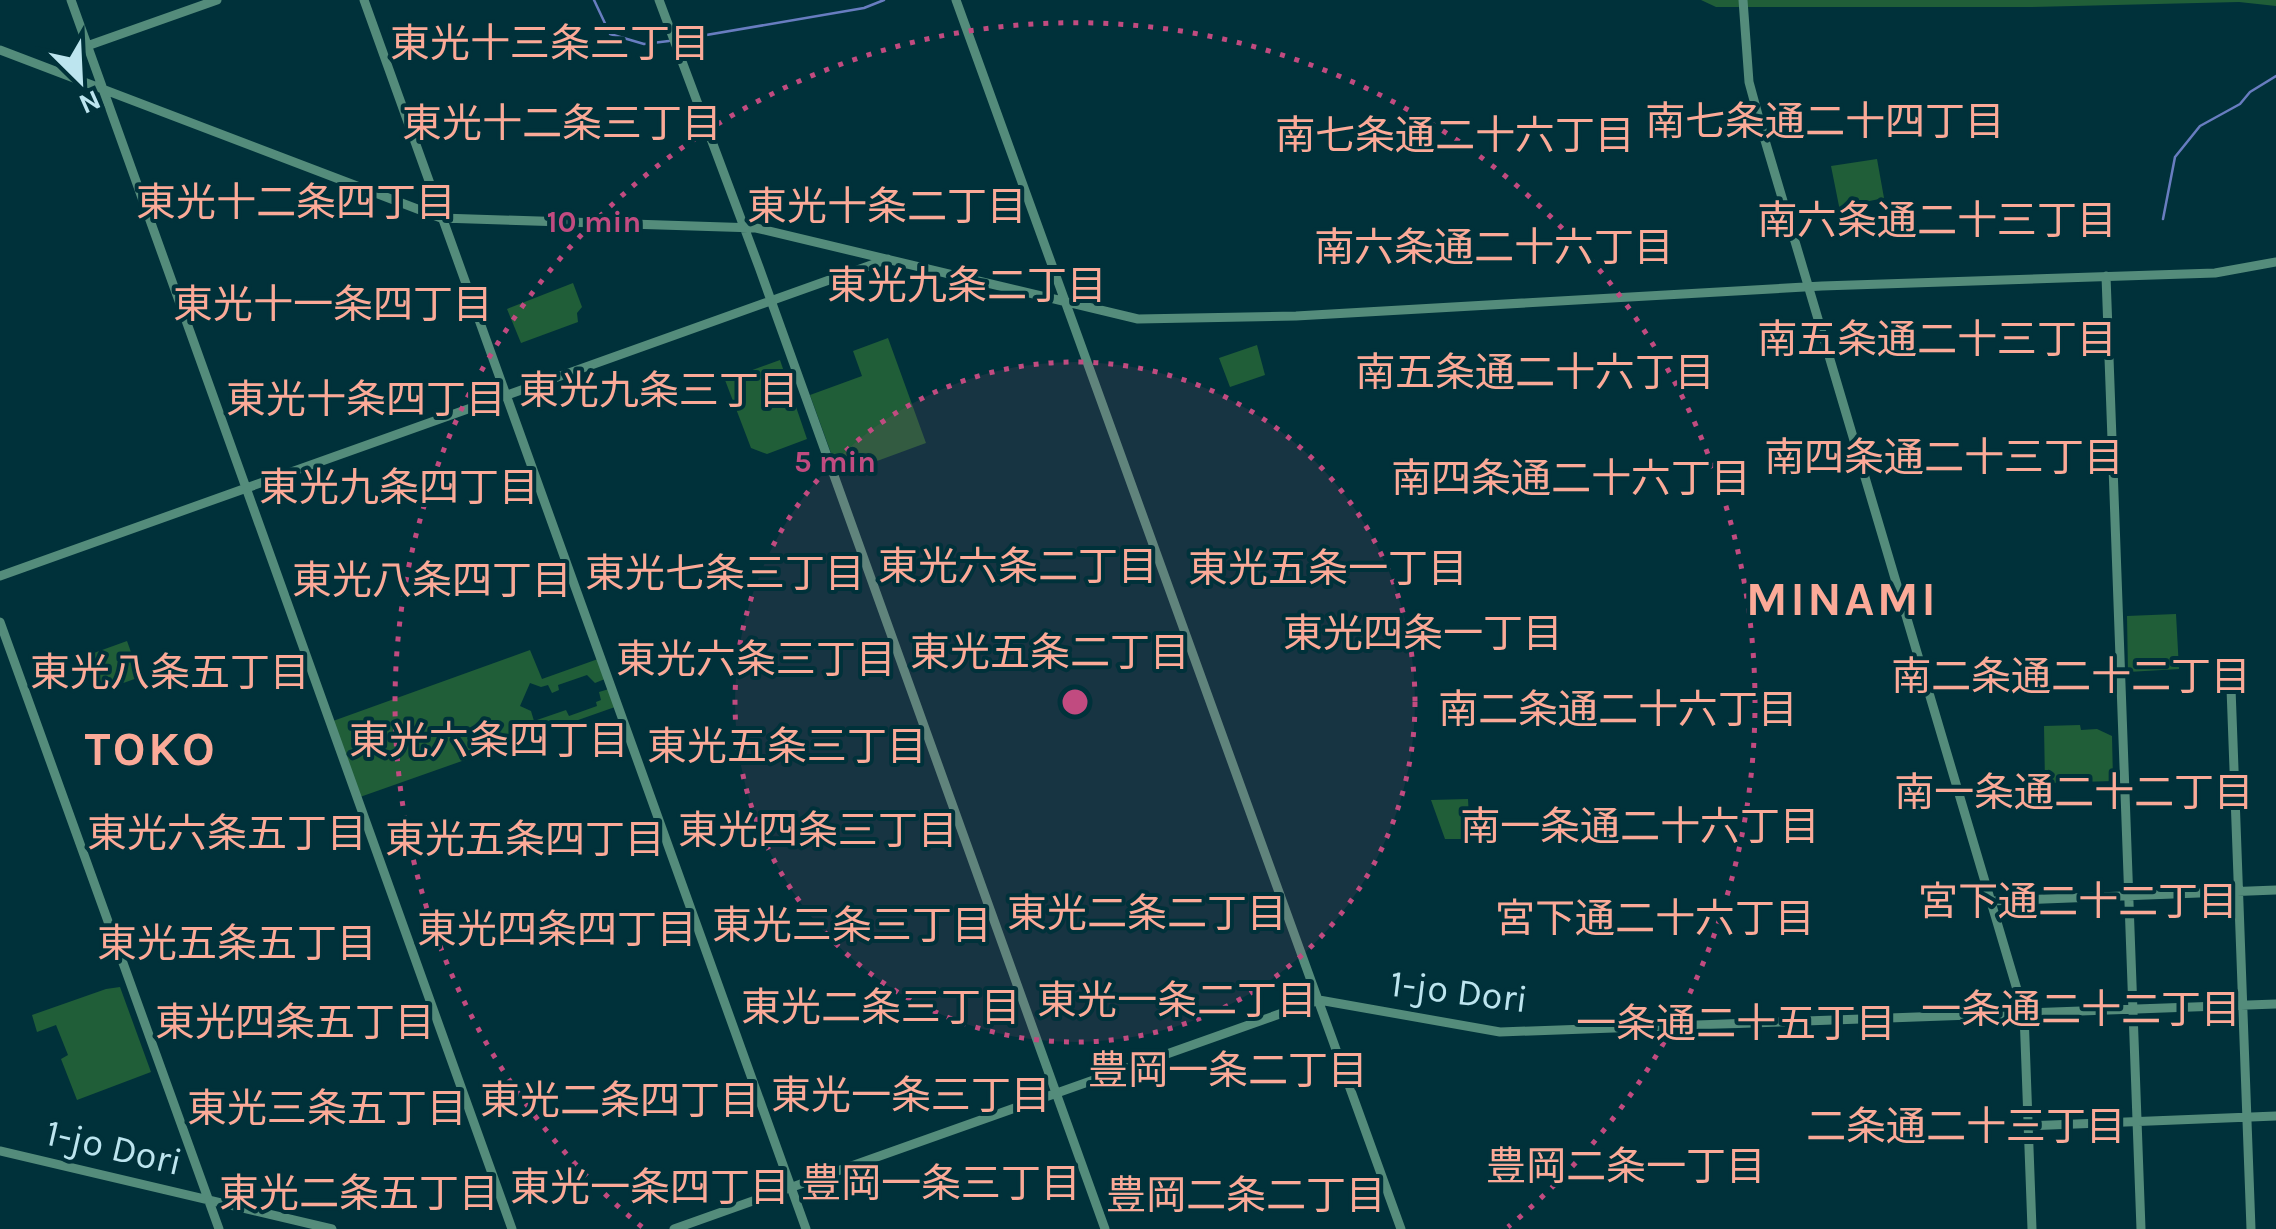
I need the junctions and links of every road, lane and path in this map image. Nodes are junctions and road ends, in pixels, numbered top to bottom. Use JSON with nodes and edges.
{"nodes":[{"id":1,"x":71,"y":0,"type":"edge"},
{"id":2,"x":216,"y":0,"type":"edge"},
{"id":3,"x":364,"y":0,"type":"edge"},
{"id":4,"x":659,"y":0,"type":"edge"},
{"id":5,"x":956,"y":0,"type":"edge"},
{"id":6,"x":1743,"y":0,"type":"edge"},
{"id":7,"x":87,"y":46,"type":"junction"},
{"id":8,"x":0,"y":50,"type":"edge"},
{"id":9,"x":104,"y":89,"type":"junction"},
{"id":10,"x":442,"y":218,"type":"junction"},
{"id":11,"x":744,"y":226,"type":"junction"},
{"id":12,"x":890,"y":258,"type":"junction"},
{"id":13,"x":2276,"y":262,"type":"edge"},
{"id":14,"x":2106,"y":276,"type":"junction"},
{"id":15,"x":1809,"y":288,"type":"junction"},
{"id":16,"x":771,"y":301,"type":"junction"},
{"id":17,"x":1066,"y":304,"type":"junction"},
{"id":18,"x":506,"y":395,"type":"junction"},
{"id":19,"x":247,"y":488,"type":"junction"},
{"id":20,"x":0,"y":576,"type":"edge"},
{"id":21,"x":0,"y":622,"type":"edge"},
{"id":22,"x":2230,"y":661,"type":"dead end"},
{"id":23,"x":2276,"y":890,"type":"edge"},
{"id":24,"x":2238,"y":892,"type":"junction"},
{"id":25,"x":2128,"y":896,"type":"junction"},
{"id":26,"x":1991,"y":901,"type":"junction"},
{"id":27,"x":1319,"y":1000,"type":"junction"},
{"id":28,"x":2276,"y":1004,"type":"edge"},
{"id":29,"x":2242,"y":1005,"type":"junction"},
{"id":30,"x":2133,"y":1009,"type":"junction"},
{"id":31,"x":2024,"y":1013,"type":"junction"},
{"id":32,"x":1055,"y":1092,"type":"junction"},
{"id":33,"x":2276,"y":1116,"type":"edge"},
{"id":34,"x":2247,"y":1117,"type":"junction"},
{"id":35,"x":2138,"y":1122,"type":"junction"},
{"id":36,"x":2028,"y":1126,"type":"junction"},
{"id":37,"x":0,"y":1151,"type":"edge"},
{"id":38,"x":791,"y":1186,"type":"junction"},
{"id":39,"x":209,"y":1201,"type":"junction"},
{"id":40,"x":219,"y":1229,"type":"edge"},
{"id":41,"x":332,"y":1229,"type":"edge"},
{"id":42,"x":512,"y":1229,"type":"edge"},
{"id":43,"x":674,"y":1229,"type":"edge"},
{"id":44,"x":806,"y":1229,"type":"edge"},
{"id":45,"x":1104,"y":1229,"type":"edge"},
{"id":46,"x":1401,"y":1229,"type":"edge"},
{"id":47,"x":2032,"y":1229,"type":"edge"},
{"id":48,"x":2141,"y":1229,"type":"edge"},
{"id":49,"x":2251,"y":1229,"type":"edge"}],
"edges":[{"from":1,"to":7,"type":"street"},
{"from":2,"to":7,"type":"street"},
{"from":3,"to":10,"type":"street"},
{"from":4,"to":11,"type":"street"},
{"from":5,"to":17,"type":"street"},
{"from":6,"to":15,"type":"street"},
{"from":7,"to":9,"type":"street"},
{"from":8,"to":9,"type":"street"},
{"from":9,"to":10,"type":"street"},
{"from":9,"to":19,"type":"street"},
{"from":10,"to":11,"type":"street"},
{"from":10,"to":18,"type":"street"},
{"from":11,"to":12,"type":"street"},
{"from":11,"to":16,"type":"street"},
{"from":12,"to":16,"type":"street"},
{"from":12,"to":17,"type":"street"},
{"from":13,"to":14,"type":"street"},
{"from":14,"to":15,"type":"street"},
{"from":14,"to":25,"type":"street"},
{"from":15,"to":17,"type":"street"},
{"from":15,"to":26,"type":"street"},
{"from":16,"to":18,"type":"street"},
{"from":16,"to":32,"type":"street"},
{"from":17,"to":27,"type":"street"},
{"from":18,"to":19,"type":"street"},
{"from":18,"to":38,"type":"street"},
{"from":19,"to":20,"type":"street"},
{"from":19,"to":42,"type":"street"},
{"from":21,"to":39,"type":"street"},
{"from":22,"to":24,"type":"street"},
{"from":23,"to":24,"type":"street"},
{"from":24,"to":25,"type":"street"},
{"from":24,"to":29,"type":"street"},
{"from":25,"to":26,"type":"street"},
{"from":25,"to":30,"type":"street"},
{"from":26,"to":31,"type":"street"},
{"from":27,"to":31,"type":"street","name":"1-jo Dori"},
{"from":27,"to":32,"type":"street","name":"1-jo Dori"},
{"from":27,"to":46,"type":"street"},
{"from":28,"to":29,"type":"street","name":"1-jo Dori"},
{"from":29,"to":30,"type":"street","name":"1-jo Dori"},
{"from":29,"to":34,"type":"street"},
{"from":30,"to":31,"type":"street","name":"1-jo Dori"},
{"from":30,"to":35,"type":"street"},
{"from":31,"to":36,"type":"street"},
{"from":32,"to":38,"type":"street","name":"1-jo Dori"},
{"from":32,"to":45,"type":"street"},
{"from":33,"to":34,"type":"street"},
{"from":34,"to":35,"type":"street"},
{"from":34,"to":49,"type":"street"},
{"from":35,"to":36,"type":"street"},
{"from":35,"to":48,"type":"street"},
{"from":36,"to":47,"type":"street"},
{"from":37,"to":39,"type":"street","name":"1-jo Dori"},
{"from":38,"to":43,"type":"street","name":"1-jo Dori"},
{"from":38,"to":44,"type":"street"},
{"from":39,"to":40,"type":"street"},
{"from":39,"to":41,"type":"street","name":"1-jo Dori"}]}
